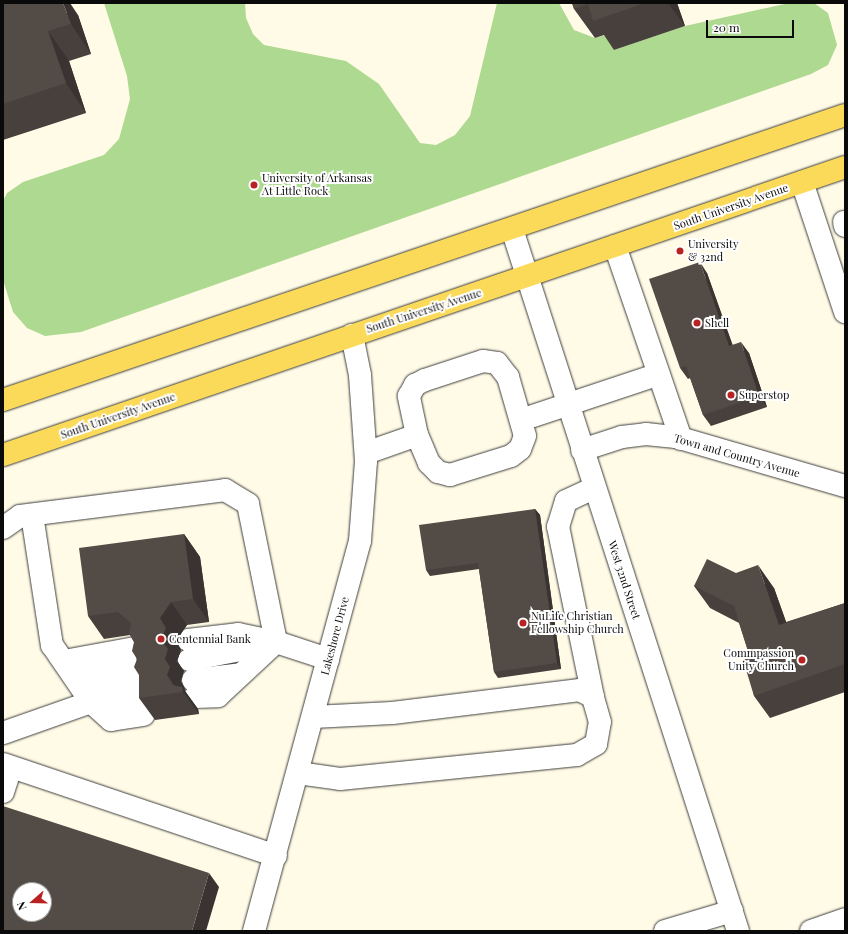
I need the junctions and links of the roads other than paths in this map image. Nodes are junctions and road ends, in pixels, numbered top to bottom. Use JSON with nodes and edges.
{"nodes":[{"id":1,"x":845,"y":115,"type":"edge"},
{"id":2,"x":845,"y":167,"type":"edge"},
{"id":3,"x":802,"y":182,"type":"junction"},
{"id":4,"x":512,"y":229,"type":"junction"},
{"id":5,"x":615,"y":246,"type":"junction"},
{"id":6,"x":825,"y":249,"type":"junction"},
{"id":7,"x":845,"y":264,"type":"edge"},
{"id":8,"x":527,"y":275,"type":"junction"},
{"id":9,"x":845,"y":312,"type":"edge"},
{"id":10,"x":352,"y":335,"type":"junction"},
{"id":11,"x":659,"y":374,"type":"junction"},
{"id":12,"x":3,"y":400,"type":"edge"},
{"id":13,"x":567,"y":405,"type":"junction"},
{"id":14,"x":521,"y":420,"type":"junction"},
{"id":15,"x":418,"y":435,"type":"junction"},
{"id":16,"x":681,"y":439,"type":"junction"},
{"id":17,"x":582,"y":450,"type":"junction"},
{"id":18,"x":366,"y":453,"type":"junction"},
{"id":19,"x":3,"y":455,"type":"edge"},
{"id":20,"x":845,"y":486,"type":"edge"},
{"id":21,"x":594,"y":488,"type":"junction"},
{"id":22,"x":32,"y":514,"type":"junction"},
{"id":23,"x":3,"y":528,"type":"edge"},
{"id":24,"x":276,"y":642,"type":"junction"},
{"id":25,"x":328,"y":659,"type":"junction"},
{"id":26,"x":241,"y":674,"type":"junction"},
{"id":27,"x":193,"y":677,"type":"junction"},
{"id":28,"x":79,"y":682,"type":"junction"},
{"id":29,"x":140,"y":682,"type":"junction"},
{"id":30,"x":592,"y":697,"type":"junction"},
{"id":31,"x":313,"y":717,"type":"junction"},
{"id":32,"x":3,"y":733,"type":"edge"},
{"id":33,"x":7,"y":766,"type":"edge"},
{"id":34,"x":298,"y":773,"type":"junction"},
{"id":35,"x":3,"y":792,"type":"edge"},
{"id":36,"x":276,"y":856,"type":"junction"},
{"id":37,"x":845,"y":919,"type":"edge"},
{"id":38,"x":735,"y":921,"type":"edge"},
{"id":39,"x":254,"y":931,"type":"edge"},
{"id":40,"x":665,"y":931,"type":"edge"},
{"id":41,"x":811,"y":931,"type":"edge"}],
"edges":[{"from":1,"to":4,"type":"main road"},
{"from":2,"to":3,"type":"main road","name":"South University Avenue"},
{"from":3,"to":5,"type":"main road","name":"South University Avenue"},
{"from":3,"to":6,"type":"street"},
{"from":4,"to":8,"type":"street","name":"West 32nd Street"},
{"from":4,"to":12,"type":"main road"},
{"from":5,"to":8,"type":"main road","name":"South University Avenue"},
{"from":5,"to":11,"type":"street"},
{"from":6,"to":7,"type":"street"},
{"from":6,"to":9,"type":"street"},
{"from":8,"to":10,"type":"main road","name":"South University Avenue"},
{"from":8,"to":13,"type":"street","name":"West 32nd Street"},
{"from":10,"to":18,"type":"street","name":"Lakeshore Drive"},
{"from":10,"to":19,"type":"main road","name":"South University Avenue"},
{"from":11,"to":13,"type":"street"},
{"from":11,"to":16,"type":"street"},
{"from":13,"to":14,"type":"street"},
{"from":13,"to":17,"type":"street","name":"West 32nd Street"},
{"from":14,"to":15,"type":"street"},
{"from":14,"to":15,"type":"street"},
{"from":15,"to":18,"type":"street"},
{"from":16,"to":17,"type":"street","name":"Town and Country Avenue"},
{"from":16,"to":20,"type":"street","name":"Town and Country Avenue"},
{"from":17,"to":21,"type":"street","name":"West 32nd Street"},
{"from":18,"to":25,"type":"street","name":"Lakeshore Drive"},
{"from":21,"to":30,"type":"street"},
{"from":21,"to":38,"type":"street","name":"West 32nd Street"},
{"from":22,"to":23,"type":"street"},
{"from":22,"to":24,"type":"street"},
{"from":22,"to":28,"type":"street"},
{"from":24,"to":25,"type":"street"},
{"from":24,"to":26,"type":"street"},
{"from":24,"to":27,"type":"street"},
{"from":25,"to":31,"type":"street","name":"Lakeshore Drive"},
{"from":26,"to":27,"type":"street"},
{"from":26,"to":27,"type":"street"},
{"from":28,"to":29,"type":"street"},
{"from":28,"to":29,"type":"street"},
{"from":28,"to":29,"type":"street"},
{"from":28,"to":32,"type":"street"},
{"from":30,"to":31,"type":"street"},
{"from":30,"to":34,"type":"street"},
{"from":31,"to":34,"type":"street","name":"Lakeshore Drive"},
{"from":33,"to":35,"type":"street"},
{"from":33,"to":36,"type":"street"},
{"from":34,"to":36,"type":"street","name":"Lakeshore Drive"},
{"from":36,"to":39,"type":"street","name":"Lakeshore Drive"},
{"from":37,"to":41,"type":"street"},
{"from":38,"to":40,"type":"street"}]}
